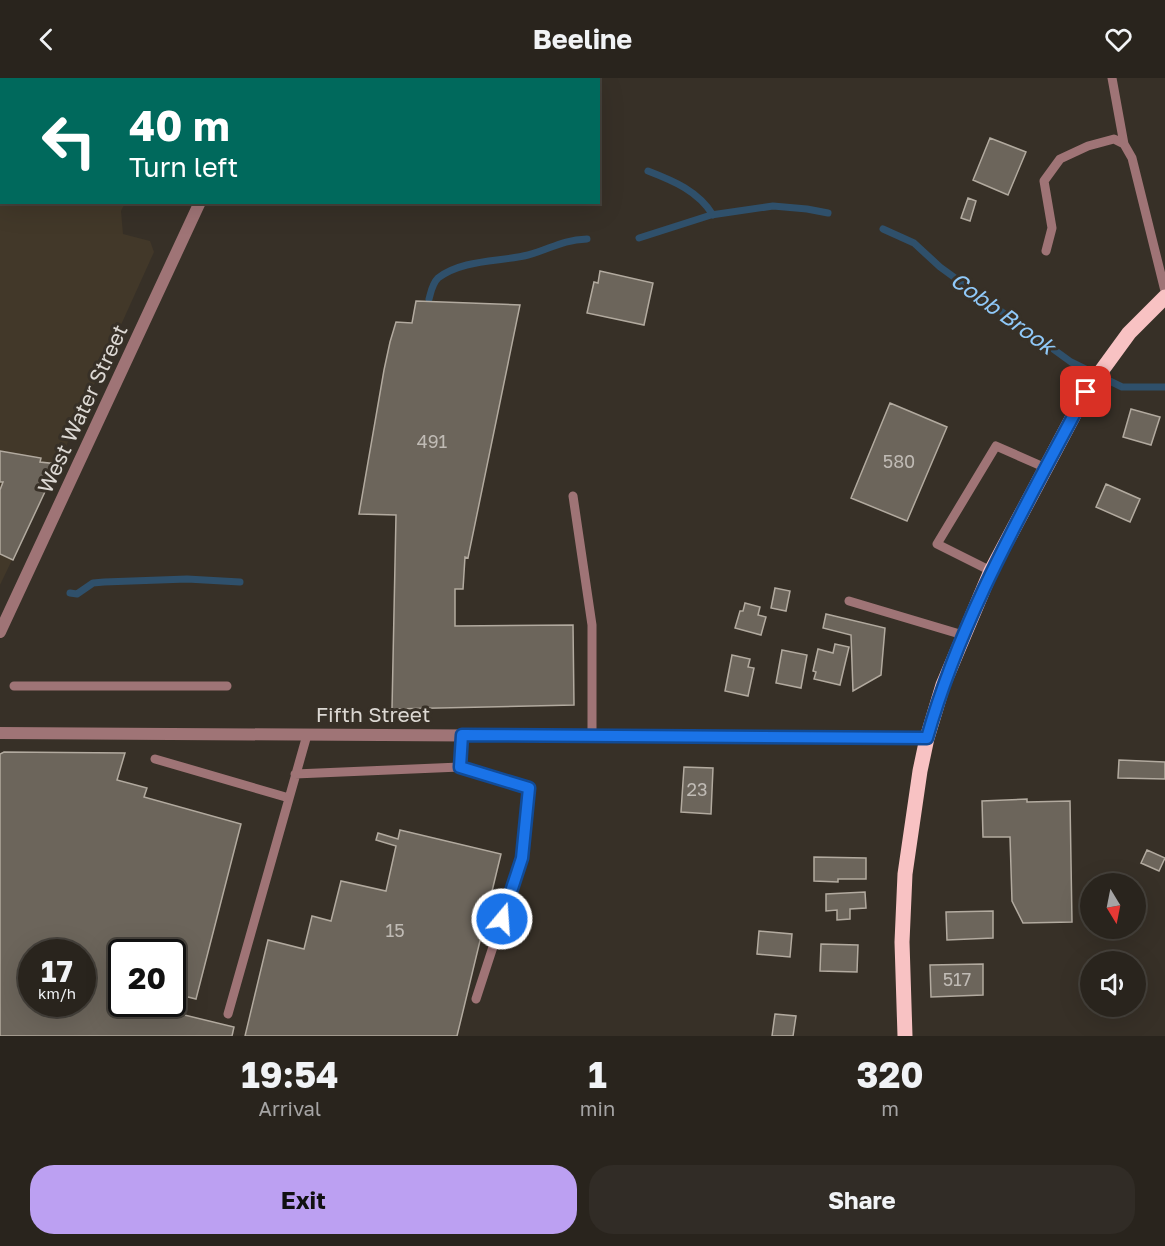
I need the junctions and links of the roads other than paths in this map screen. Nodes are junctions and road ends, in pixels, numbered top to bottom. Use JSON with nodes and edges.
{"nodes":[{"id":1,"x":1112,"y":78,"type":"edge"},
{"id":2,"x":1124,"y":144,"type":"junction"},
{"id":3,"x":199,"y":204,"type":"edge"},
{"id":4,"x":1046,"y":251,"type":"dead end"},
{"id":5,"x":1165,"y":291,"type":"edge"},
{"id":6,"x":1165,"y":297,"type":"edge"},
{"id":7,"x":1046,"y":468,"type":"junction"},
{"id":8,"x":573,"y":496,"type":"dead end"},
{"id":9,"x":991,"y":570,"type":"junction"},
{"id":10,"x":849,"y":601,"type":"dead end"},
{"id":11,"x":0,"y":632,"type":"edge"},
{"id":12,"x":963,"y":635,"type":"junction"},
{"id":13,"x":14,"y":686,"type":"dead end"},
{"id":14,"x":227,"y":686,"type":"dead end"},
{"id":15,"x":0,"y":733,"type":"edge"},
{"id":16,"x":307,"y":735,"type":"junction"},
{"id":17,"x":462,"y":735,"type":"junction"},
{"id":18,"x":592,"y":736,"type":"junction"},
{"id":19,"x":927,"y":738,"type":"junction"},
{"id":20,"x":155,"y":759,"type":"dead end"},
{"id":21,"x":460,"y":767,"type":"junction"},
{"id":22,"x":295,"y":774,"type":"junction"},
{"id":23,"x":289,"y":798,"type":"junction"},
{"id":24,"x":476,"y":999,"type":"dead end"},
{"id":25,"x":228,"y":1014,"type":"dead end"},
{"id":26,"x":905,"y":1036,"type":"edge"}],
"edges":[{"from":1,"to":2,"type":"lane"},
{"from":2,"to":4,"type":"lane"},
{"from":2,"to":5,"type":"lane"},
{"from":3,"to":11,"type":"street","name":"West Water Street"},
{"from":6,"to":7,"type":"main road"},
{"from":7,"to":9,"type":"main road"},
{"from":7,"to":9,"type":"lane"},
{"from":8,"to":18,"type":"lane"},
{"from":9,"to":12,"type":"main road"},
{"from":10,"to":12,"type":"lane"},
{"from":12,"to":19,"type":"main road"},
{"from":13,"to":14,"type":"lane"},
{"from":15,"to":16,"type":"street","name":"Fifth Street"},
{"from":16,"to":17,"type":"street","name":"Fifth Street"},
{"from":16,"to":22,"type":"lane"},
{"from":17,"to":18,"type":"street","name":"Fifth Street"},
{"from":17,"to":21,"type":"lane"},
{"from":18,"to":19,"type":"street","name":"Fifth Street"},
{"from":19,"to":26,"type":"main road"},
{"from":20,"to":23,"type":"lane"},
{"from":21,"to":22,"type":"lane"},
{"from":21,"to":24,"type":"lane"},
{"from":22,"to":23,"type":"lane"},
{"from":23,"to":25,"type":"lane"}]}
